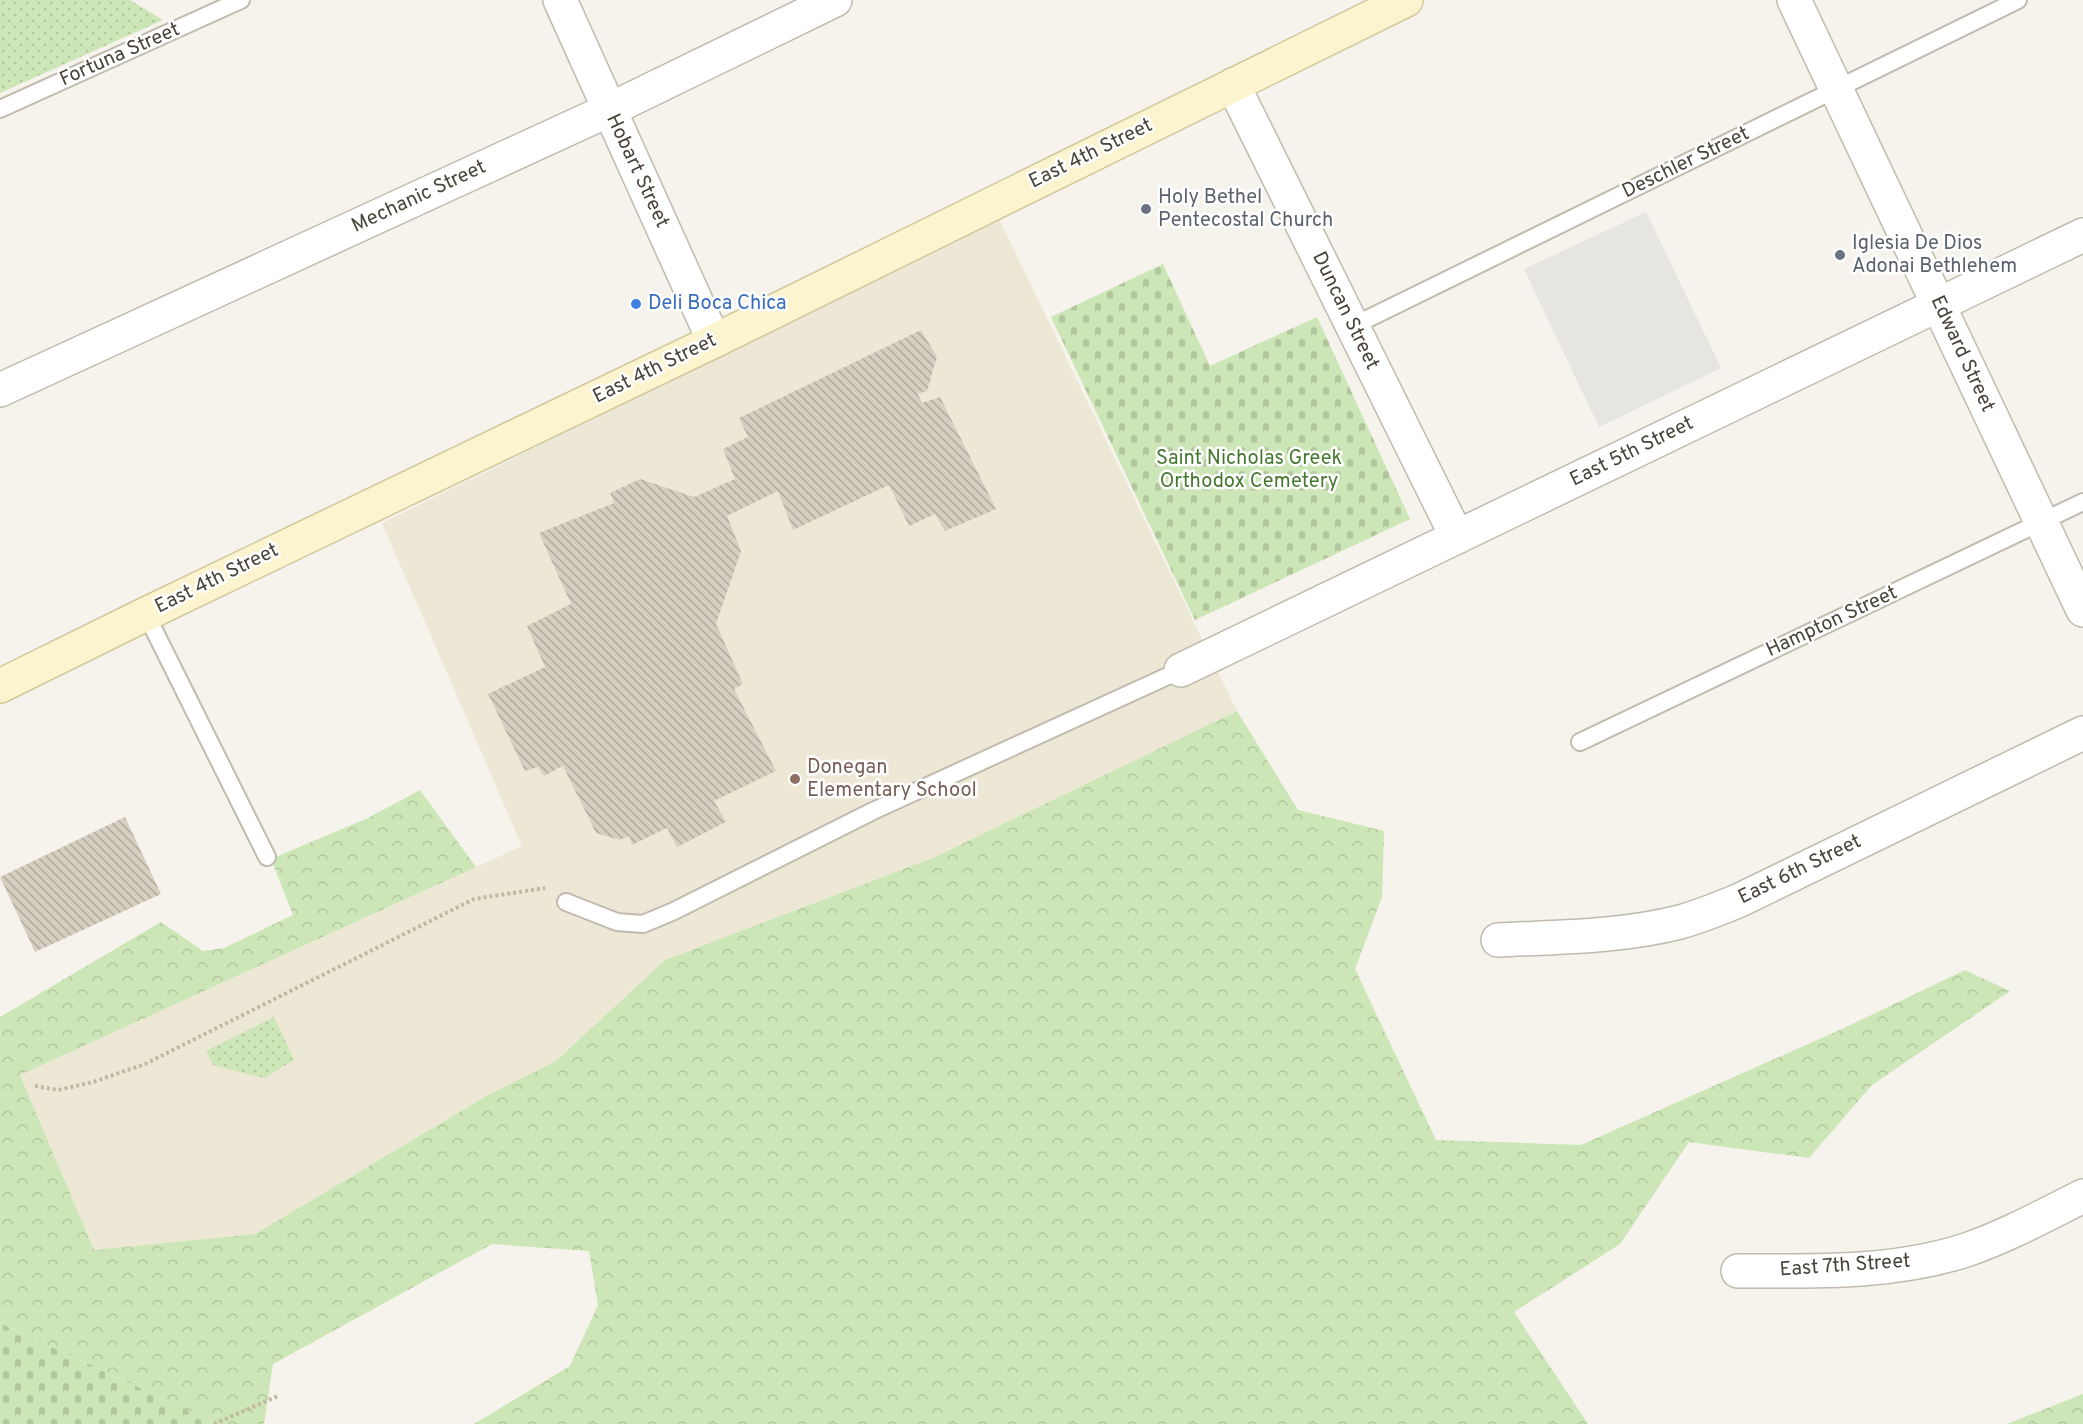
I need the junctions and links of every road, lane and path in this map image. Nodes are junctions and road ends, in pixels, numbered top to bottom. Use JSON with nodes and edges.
{"nodes":[{"id":1,"x":241,"y":0,"type":"edge"},
{"id":2,"x":560,"y":0,"type":"edge"},
{"id":3,"x":835,"y":0,"type":"edge"},
{"id":4,"x":1406,"y":0,"type":"edge"},
{"id":5,"x":1794,"y":0,"type":"edge"},
{"id":6,"x":2018,"y":0,"type":"edge"},
{"id":7,"x":1233,"y":85,"type":"junction"},
{"id":8,"x":1836,"y":89,"type":"junction"},
{"id":9,"x":0,"y":109,"type":"edge"},
{"id":10,"x":609,"y":110,"type":"junction"},
{"id":11,"x":2083,"y":235,"type":"edge"},
{"id":12,"x":1938,"y":304,"type":"junction"},
{"id":13,"x":1353,"y":326,"type":"junction"},
{"id":14,"x":714,"y":341,"type":"junction"},
{"id":15,"x":0,"y":390,"type":"edge"},
{"id":16,"x":2083,"y":502,"type":"edge"},
{"id":17,"x":2041,"y":522,"type":"junction"},
{"id":18,"x":1457,"y":537,"type":"junction"},
{"id":19,"x":2083,"y":610,"type":"edge"},
{"id":20,"x":146,"y":614,"type":"junction"},
{"id":21,"x":1181,"y":670,"type":"joint"},
{"id":22,"x":0,"y":686,"type":"edge"},
{"id":23,"x":2083,"y":733,"type":"edge"},
{"id":24,"x":1580,"y":742,"type":"dead end"},
{"id":25,"x":267,"y":857,"type":"dead end"},
{"id":26,"x":555,"y":888,"type":"dead end"},
{"id":27,"x":566,"y":902,"type":"dead end"},
{"id":28,"x":1498,"y":940,"type":"dead end"},
{"id":29,"x":35,"y":1086,"type":"dead end"},
{"id":30,"x":2083,"y":1196,"type":"edge"},
{"id":31,"x":1738,"y":1271,"type":"dead end"},
{"id":32,"x":278,"y":1396,"type":"dead end"},
{"id":33,"x":214,"y":1424,"type":"edge"}],
"edges":[{"from":1,"to":9,"type":"lane","name":"Fortuna Street"},
{"from":2,"to":10,"type":"street","name":"Hobart Street"},
{"from":3,"to":10,"type":"street","name":"Mechanic Street"},
{"from":4,"to":7,"type":"main road","name":"East 4th Street"},
{"from":5,"to":8,"type":"street","name":"Edward Street"},
{"from":6,"to":8,"type":"lane","name":"Deschler Street"},
{"from":7,"to":13,"type":"street","name":"Duncan Street"},
{"from":7,"to":14,"type":"main road","name":"East 4th Street"},
{"from":8,"to":12,"type":"street","name":"Edward Street"},
{"from":8,"to":13,"type":"lane","name":"Deschler Street"},
{"from":10,"to":14,"type":"street","name":"Hobart Street"},
{"from":10,"to":15,"type":"street","name":"Mechanic Street"},
{"from":11,"to":12,"type":"street","name":"East 5th Street"},
{"from":12,"to":17,"type":"street","name":"Edward Street"},
{"from":12,"to":18,"type":"street","name":"East 5th Street"},
{"from":13,"to":18,"type":"street","name":"Duncan Street"},
{"from":14,"to":20,"type":"main road","name":"East 4th Street"},
{"from":16,"to":17,"type":"lane","name":"Hampton Street"},
{"from":17,"to":19,"type":"street","name":"Edward Street"},
{"from":17,"to":24,"type":"lane","name":"Hampton Street"},
{"from":18,"to":21,"type":"street","name":"East 5th Street"},
{"from":20,"to":22,"type":"main road","name":"East 4th Street"},
{"from":20,"to":25,"type":"lane"},
{"from":21,"to":27,"type":"lane"},
{"from":23,"to":28,"type":"street","name":"East 6th Street"},
{"from":26,"to":29,"type":"path"},
{"from":30,"to":31,"type":"street","name":"East 7th Street"},
{"from":32,"to":33,"type":"path"}]}
